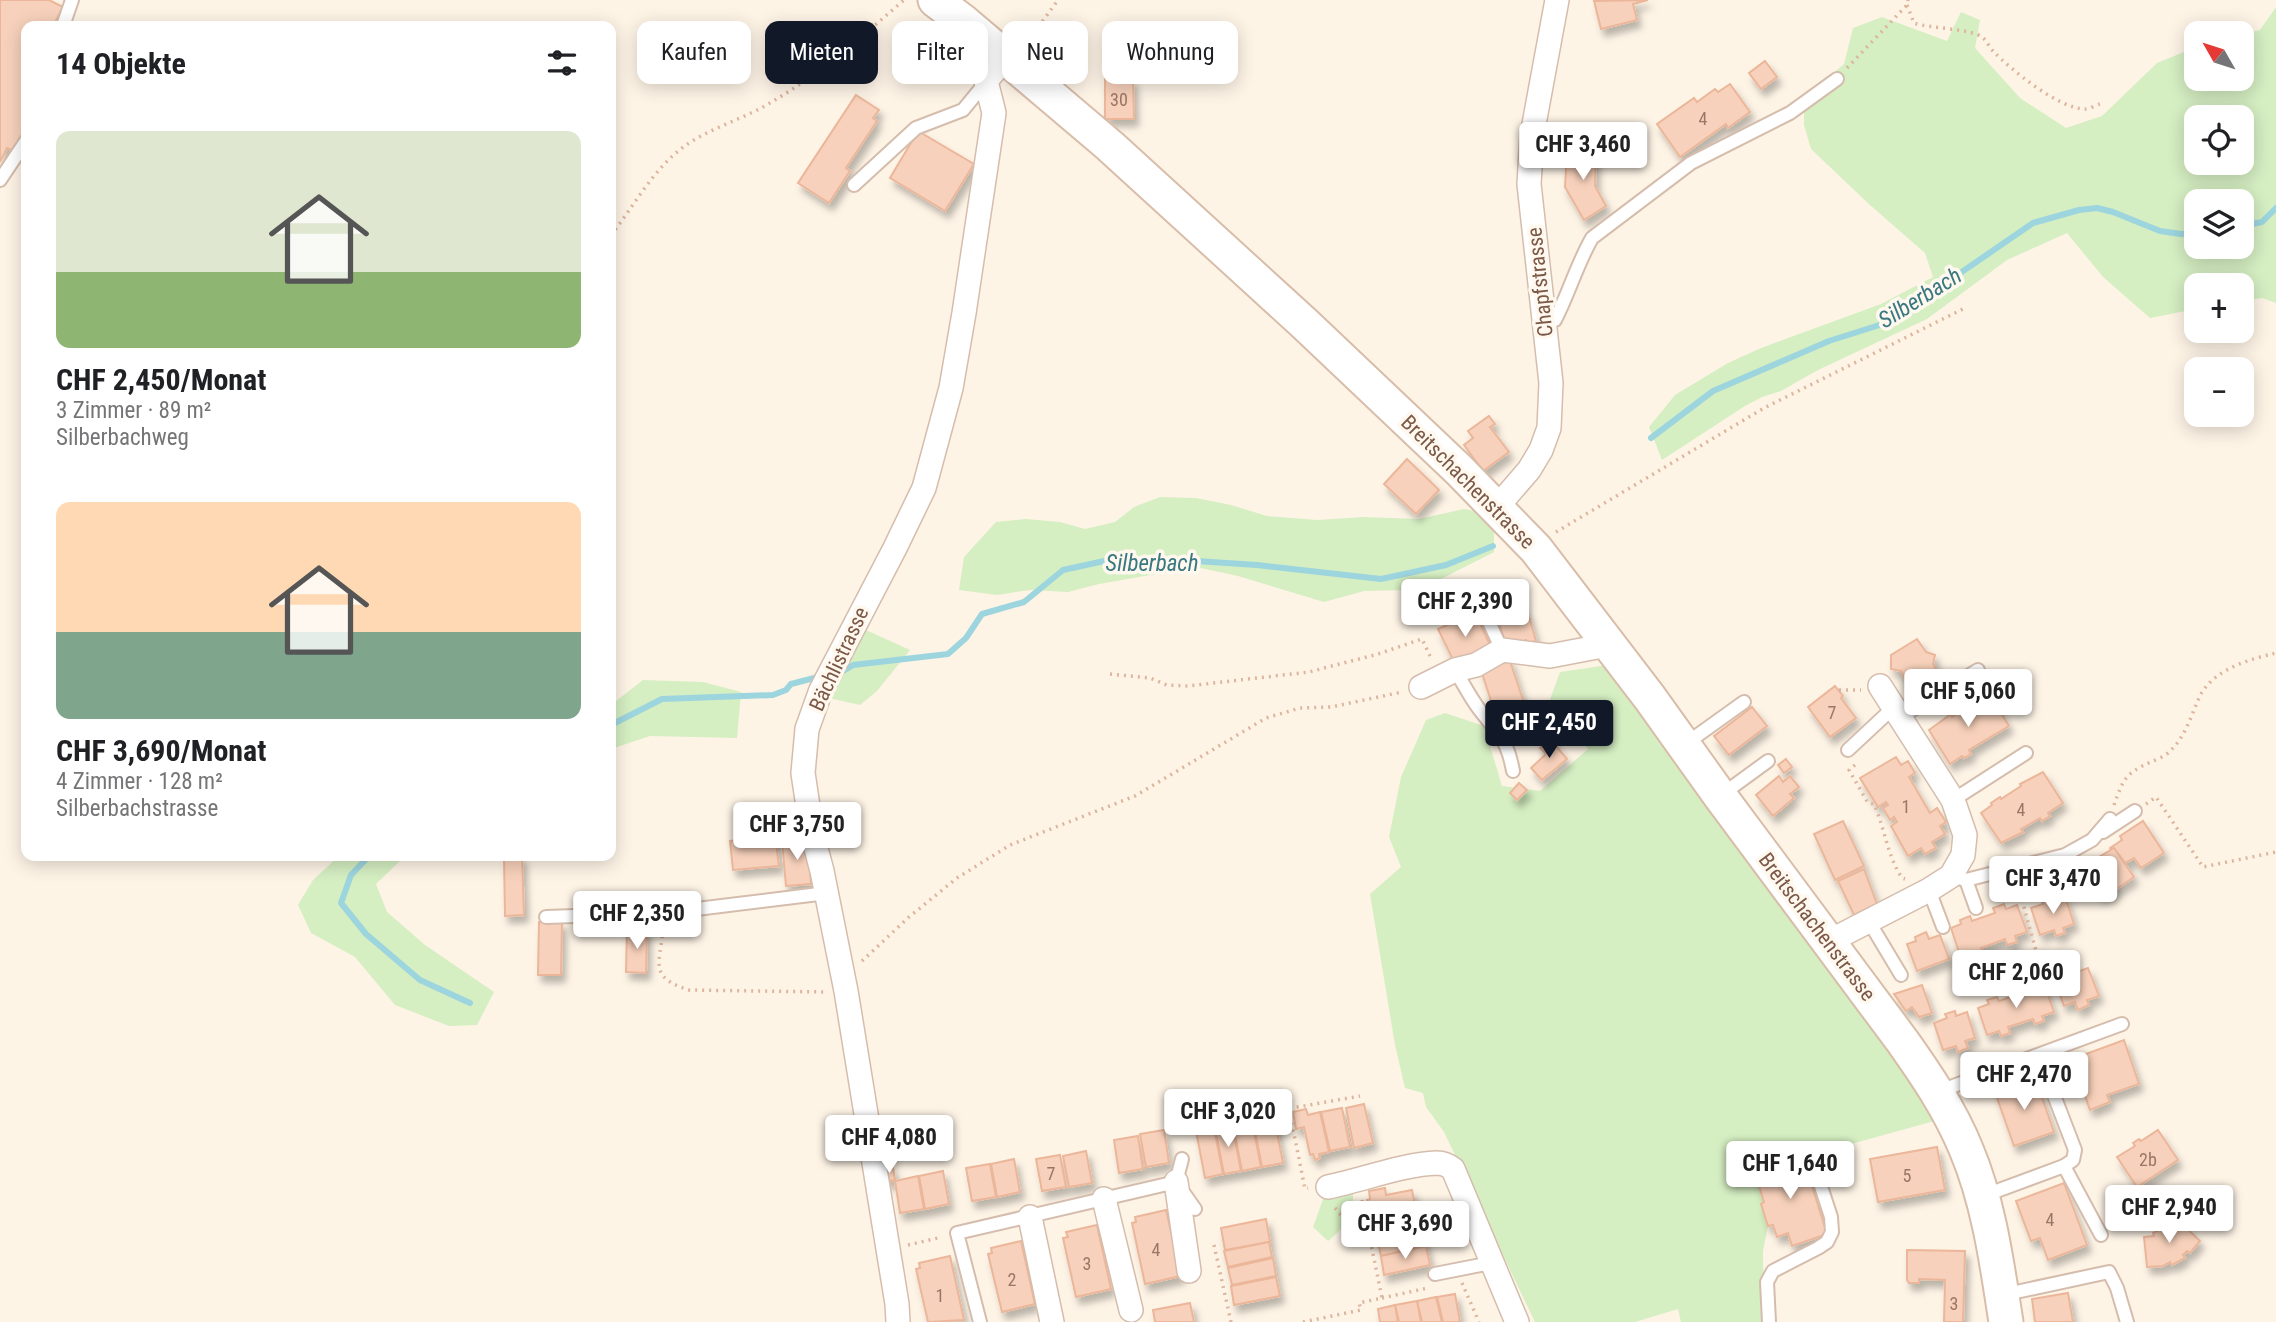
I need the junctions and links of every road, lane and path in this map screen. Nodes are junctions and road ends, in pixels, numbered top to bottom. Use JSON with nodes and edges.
{"nodes":[{"id":1,"x":72,"y":0,"type":"edge"},
{"id":2,"x":904,"y":0,"type":"edge"},
{"id":3,"x":935,"y":0,"type":"edge"},
{"id":4,"x":1058,"y":0,"type":"edge"},
{"id":5,"x":1557,"y":0,"type":"edge"},
{"id":6,"x":1908,"y":2,"type":"edge"},
{"id":7,"x":64,"y":21,"type":"edge"},
{"id":8,"x":1040,"y":21,"type":"edge"},
{"id":9,"x":1002,"y":60,"type":"edge"},
{"id":10,"x":1002,"y":66,"type":"edge"},
{"id":11,"x":1002,"y":77,"type":"edge"},
{"id":12,"x":1837,"y":79,"type":"joint"},
{"id":13,"x":1032,"y":84,"type":"edge"},
{"id":14,"x":2100,"y":104,"type":"dead end"},
{"id":15,"x":21,"y":148,"type":"edge"},
{"id":16,"x":0,"y":180,"type":"edge"},
{"id":17,"x":854,"y":185,"type":"dead end"},
{"id":18,"x":616,"y":228,"type":"edge"},
{"id":19,"x":1965,"y":308,"type":"dead end"},
{"id":20,"x":1544,"y":321,"type":"junction"},
{"id":21,"x":1497,"y":507,"type":"junction"},
{"id":22,"x":1536,"y":549,"type":"junction"},
{"id":23,"x":1476,"y":594,"type":"dead end"},
{"id":24,"x":1606,"y":640,"type":"junction"},
{"id":25,"x":1502,"y":650,"type":"junction"},
{"id":26,"x":2276,"y":653,"type":"edge"},
{"id":27,"x":1978,"y":670,"type":"dead end"},
{"id":28,"x":1110,"y":674,"type":"dead end"},
{"id":29,"x":1439,"y":679,"type":"junction"},
{"id":30,"x":1875,"y":687,"type":"joint"},
{"id":31,"x":1839,"y":691,"type":"dead end"},
{"id":32,"x":1744,"y":702,"type":"dead end"},
{"id":33,"x":1896,"y":713,"type":"junction"},
{"id":34,"x":1683,"y":746,"type":"junction"},
{"id":35,"x":1848,"y":750,"type":"joint"},
{"id":36,"x":2026,"y":753,"type":"dead end"},
{"id":37,"x":1768,"y":761,"type":"dead end"},
{"id":38,"x":1513,"y":771,"type":"dead end"},
{"id":39,"x":1720,"y":796,"type":"junction"},
{"id":40,"x":1953,"y":800,"type":"junction"},
{"id":41,"x":2135,"y":811,"type":"joint"},
{"id":42,"x":2110,"y":819,"type":"joint"},
{"id":43,"x":2092,"y":841,"type":"junction"},
{"id":44,"x":2276,"y":852,"type":"edge"},
{"id":45,"x":2022,"y":867,"type":"junction"},
{"id":46,"x":1899,"y":873,"type":"dead end"},
{"id":47,"x":1958,"y":878,"type":"junction"},
{"id":48,"x":1919,"y":889,"type":"junction"},
{"id":49,"x":2027,"y":892,"type":"joint"},
{"id":50,"x":827,"y":893,"type":"junction"},
{"id":51,"x":1976,"y":908,"type":"dead end"},
{"id":52,"x":664,"y":913,"type":"junction"},
{"id":53,"x":546,"y":917,"type":"dead end"},
{"id":54,"x":1868,"y":920,"type":"junction"},
{"id":55,"x":1943,"y":927,"type":"dead end"},
{"id":56,"x":1828,"y":942,"type":"junction"},
{"id":57,"x":2038,"y":958,"type":"junction"},
{"id":58,"x":1901,"y":975,"type":"dead end"},
{"id":59,"x":1970,"y":982,"type":"dead end"},
{"id":60,"x":845,"y":986,"type":"junction"},
{"id":61,"x":2050,"y":988,"type":"dead end"},
{"id":62,"x":2122,"y":1024,"type":"dead end"},
{"id":63,"x":2039,"y":1056,"type":"junction"},
{"id":64,"x":1938,"y":1094,"type":"junction"},
{"id":65,"x":1360,"y":1096,"type":"dead end"},
{"id":66,"x":1289,"y":1108,"type":"junction"},
{"id":67,"x":1207,"y":1124,"type":"dead end"},
{"id":68,"x":1182,"y":1159,"type":"dead end"},
{"id":69,"x":2064,"y":1166,"type":"junction"},
{"id":70,"x":1816,"y":1171,"type":"dead end"},
{"id":71,"x":1359,"y":1181,"type":"junction"},
{"id":72,"x":1176,"y":1182,"type":"junction"},
{"id":73,"x":1328,"y":1187,"type":"joint"},
{"id":74,"x":1982,"y":1196,"type":"junction"},
{"id":75,"x":1104,"y":1199,"type":"junction"},
{"id":76,"x":1195,"y":1209,"type":"dead end"},
{"id":77,"x":1030,"y":1217,"type":"junction"},
{"id":78,"x":957,"y":1233,"type":"junction"},
{"id":79,"x":2101,"y":1235,"type":"dead end"},
{"id":80,"x":1214,"y":1245,"type":"dead end"},
{"id":81,"x":888,"y":1250,"type":"junction"},
{"id":82,"x":1491,"y":1263,"type":"junction"},
{"id":83,"x":1189,"y":1271,"type":"dead end"},
{"id":84,"x":1434,"y":1281,"type":"joint"},
{"id":85,"x":1452,"y":1284,"type":"dead end"},
{"id":86,"x":1382,"y":1298,"type":"junction"},
{"id":87,"x":2004,"y":1308,"type":"edge"},
{"id":88,"x":1131,"y":1310,"type":"dead end"},
{"id":89,"x":898,"y":1322,"type":"edge"},
{"id":90,"x":979,"y":1322,"type":"edge"},
{"id":91,"x":1052,"y":1322,"type":"edge"},
{"id":92,"x":1231,"y":1322,"type":"edge"},
{"id":93,"x":1303,"y":1322,"type":"edge"},
{"id":94,"x":1479,"y":1322,"type":"edge"},
{"id":95,"x":1517,"y":1322,"type":"edge"},
{"id":96,"x":1769,"y":1322,"type":"edge"},
{"id":97,"x":2127,"y":1322,"type":"edge"}],
"edges":[{"from":1,"to":7,"type":"lane"},
{"from":2,"to":18,"type":"path"},
{"from":3,"to":9,"type":"street","name":"Breitschachenstrasse"},
{"from":4,"to":8,"type":"path"},
{"from":5,"to":20,"type":"street","name":"Chapfstrasse"},
{"from":6,"to":12,"type":"path"},
{"from":6,"to":14,"type":"path"},
{"from":10,"to":17,"type":"lane"},
{"from":11,"to":50,"type":"street","name":"Bächlistrasse"},
{"from":12,"to":20,"type":"lane"},
{"from":13,"to":21,"type":"street","name":"Breitschachenstrasse"},
{"from":15,"to":16,"type":"lane"},
{"from":19,"to":22,"type":"path"},
{"from":20,"to":21,"type":"street","name":"Chapfstrasse"},
{"from":21,"to":22,"type":"street","name":"Breitschachenstrasse"},
{"from":22,"to":24,"type":"street","name":"Breitschachenstrasse"},
{"from":23,"to":25,"type":"lane"},
{"from":24,"to":25,"type":"street"},
{"from":24,"to":34,"type":"street","name":"Breitschachenstrasse"},
{"from":25,"to":29,"type":"street"},
{"from":26,"to":42,"type":"path"},
{"from":27,"to":33,"type":"lane"},
{"from":28,"to":29,"type":"path"},
{"from":29,"to":38,"type":"lane"},
{"from":29,"to":60,"type":"path"},
{"from":30,"to":31,"type":"path"},
{"from":30,"to":33,"type":"street"},
{"from":32,"to":34,"type":"lane"},
{"from":33,"to":35,"type":"lane"},
{"from":33,"to":40,"type":"street"},
{"from":34,"to":39,"type":"street","name":"Breitschachenstrasse"},
{"from":35,"to":46,"type":"path"},
{"from":36,"to":40,"type":"lane"},
{"from":37,"to":39,"type":"lane"},
{"from":39,"to":56,"type":"street","name":"Breitschachenstrasse"},
{"from":40,"to":47,"type":"street"},
{"from":41,"to":43,"type":"lane"},
{"from":41,"to":44,"type":"path"},
{"from":42,"to":43,"type":"lane"},
{"from":43,"to":45,"type":"lane"},
{"from":45,"to":47,"type":"lane"},
{"from":45,"to":49,"type":"lane"},
{"from":47,"to":48,"type":"street"},
{"from":47,"to":51,"type":"lane"},
{"from":48,"to":54,"type":"street"},
{"from":48,"to":55,"type":"lane"},
{"from":49,"to":57,"type":"path"},
{"from":50,"to":52,"type":"lane"},
{"from":50,"to":60,"type":"street","name":"Bächlistrasse"},
{"from":52,"to":53,"type":"lane"},
{"from":52,"to":60,"type":"path"},
{"from":54,"to":56,"type":"street"},
{"from":54,"to":58,"type":"lane"},
{"from":56,"to":64,"type":"street","name":"Breitschachenstrasse"},
{"from":57,"to":59,"type":"path"},
{"from":57,"to":61,"type":"path"},
{"from":60,"to":81,"type":"street","name":"Bächlistrasse"},
{"from":62,"to":63,"type":"lane"},
{"from":63,"to":64,"type":"lane"},
{"from":63,"to":69,"type":"lane"},
{"from":64,"to":74,"type":"street","name":"Breitschachenstrasse"},
{"from":65,"to":66,"type":"path"},
{"from":66,"to":67,"type":"path"},
{"from":66,"to":73,"type":"path"},
{"from":68,"to":72,"type":"lane"},
{"from":69,"to":74,"type":"lane"},
{"from":69,"to":79,"type":"lane"},
{"from":70,"to":96,"type":"lane"},
{"from":71,"to":73,"type":"street"},
{"from":71,"to":82,"type":"street"},
{"from":71,"to":86,"type":"path"},
{"from":72,"to":75,"type":"lane"},
{"from":72,"to":76,"type":"lane"},
{"from":72,"to":83,"type":"street"},
{"from":74,"to":87,"type":"street","name":"Breitschachenstrasse"},
{"from":75,"to":77,"type":"lane"},
{"from":75,"to":88,"type":"street"},
{"from":77,"to":78,"type":"lane"},
{"from":77,"to":91,"type":"street"},
{"from":78,"to":81,"type":"path"},
{"from":78,"to":90,"type":"lane"},
{"from":80,"to":92,"type":"path"},
{"from":81,"to":89,"type":"street","name":"Bächlistrasse"},
{"from":82,"to":84,"type":"lane"},
{"from":82,"to":95,"type":"street"},
{"from":84,"to":86,"type":"path"},
{"from":85,"to":94,"type":"path"},
{"from":86,"to":93,"type":"path"},
{"from":87,"to":97,"type":"lane"}]}
